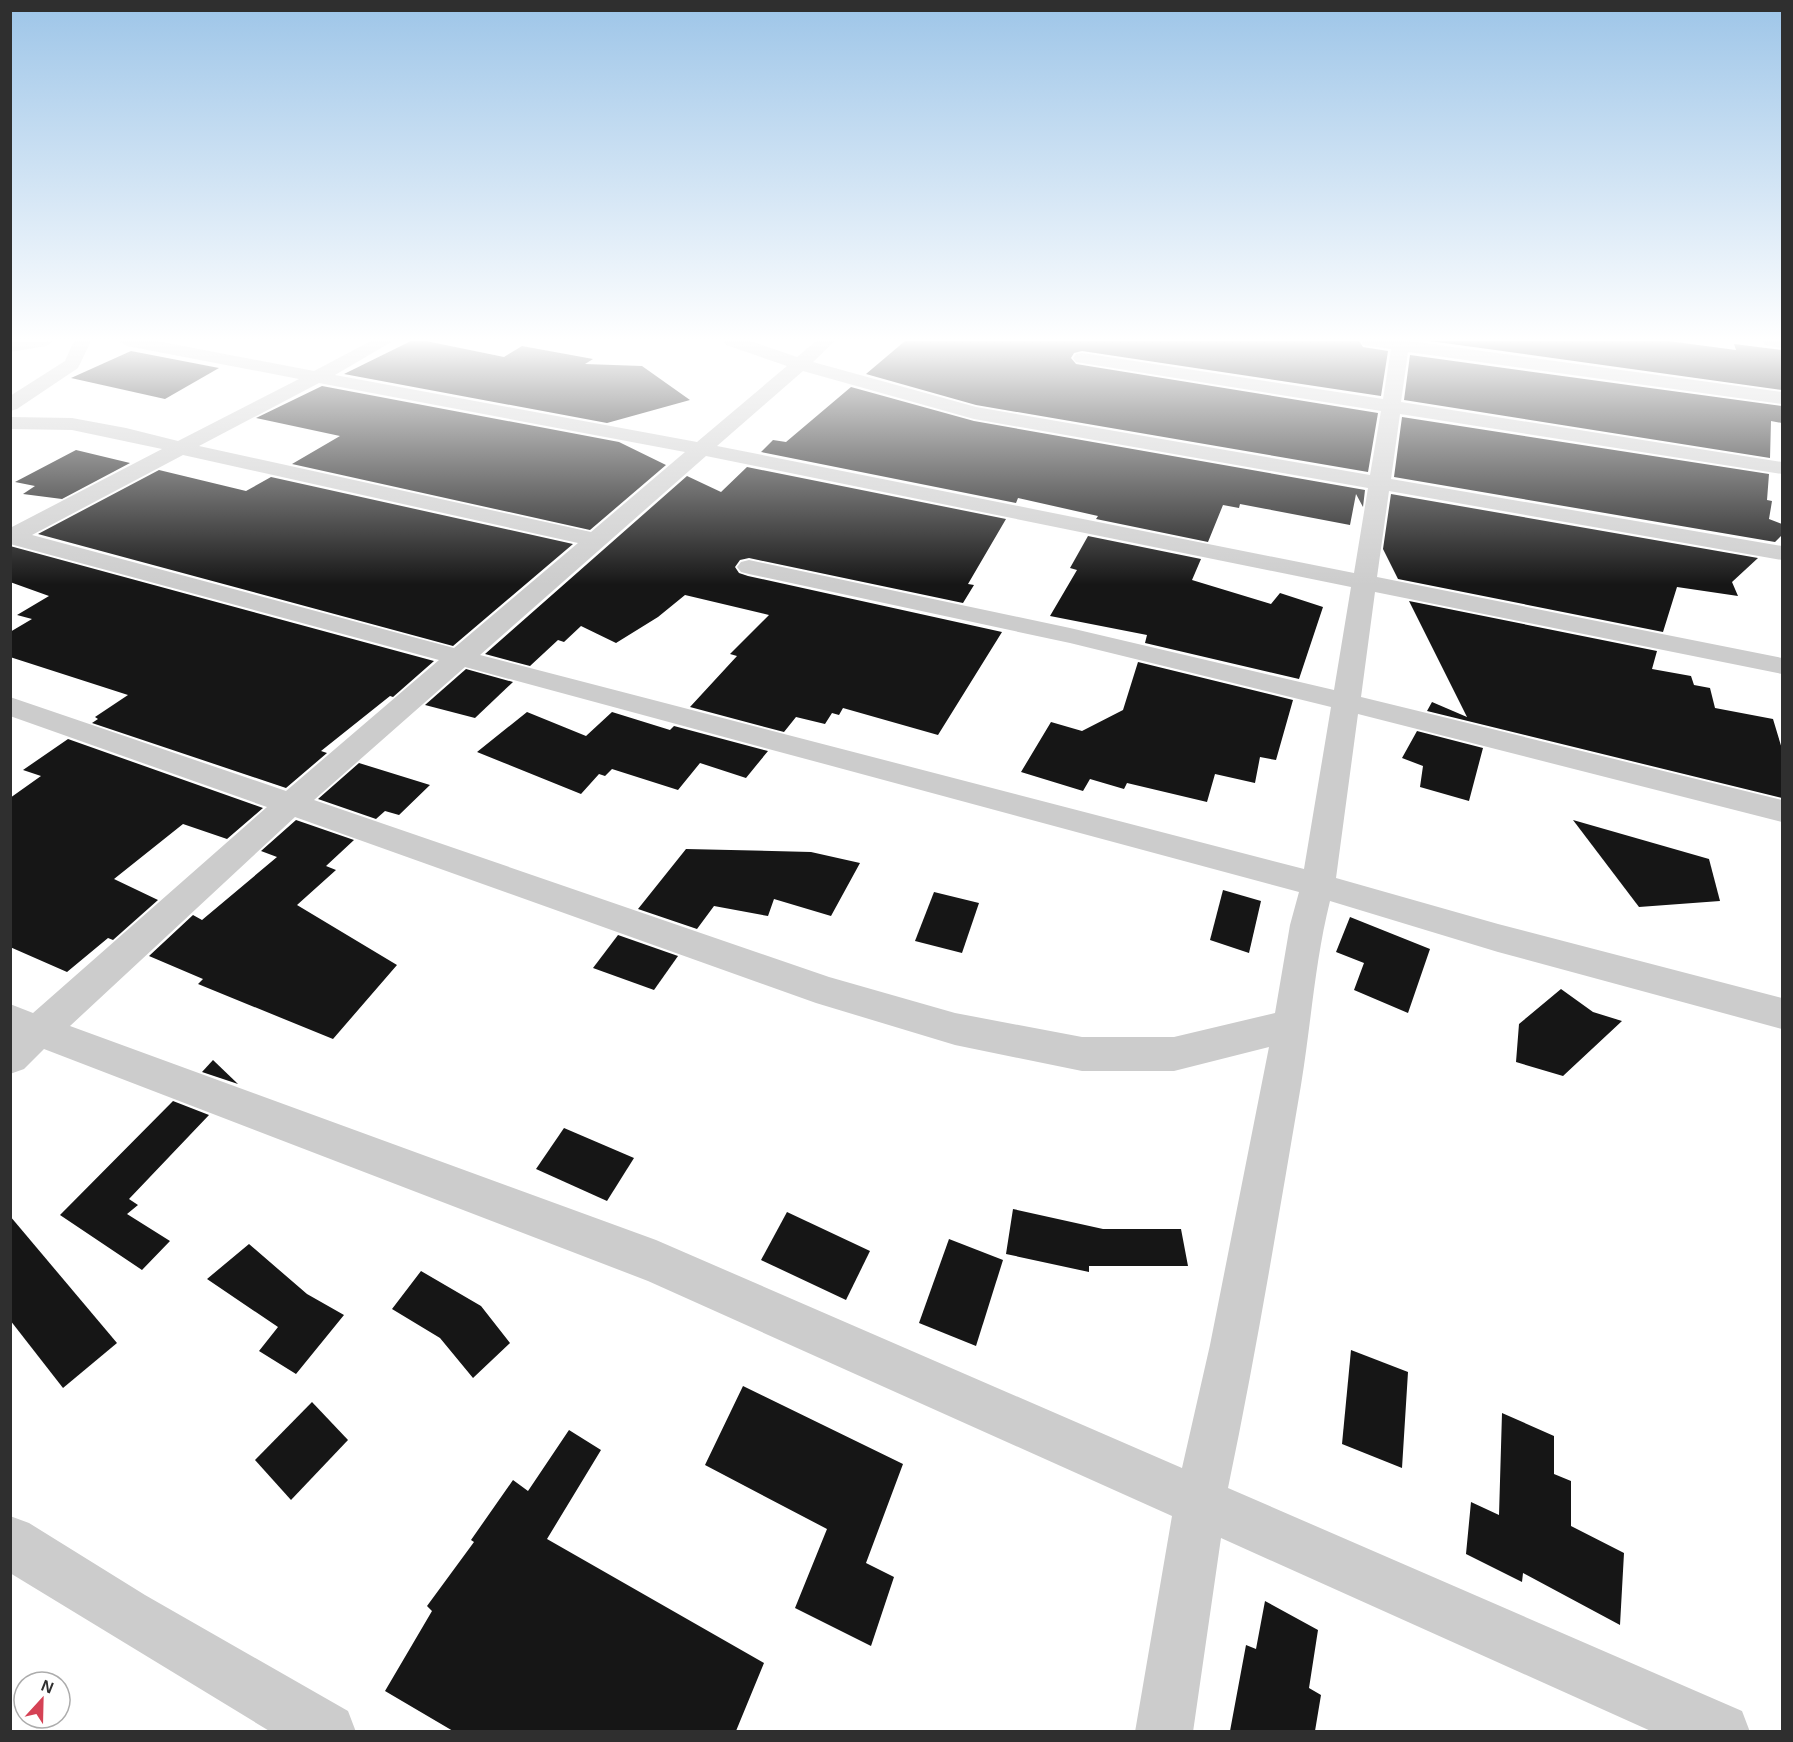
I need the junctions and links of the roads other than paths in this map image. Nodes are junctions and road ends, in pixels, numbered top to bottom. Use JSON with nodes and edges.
{"nodes":[{"id":1,"x":230,"y":422,"type":"edge"},
{"id":2,"x":556,"y":422,"type":"edge"},
{"id":3,"x":732,"y":422,"type":"edge"},
{"id":4,"x":1028,"y":422,"type":"edge"},
{"id":5,"x":1389,"y":422,"type":"edge"},
{"id":6,"x":1489,"y":422,"type":"edge"},
{"id":7,"x":10,"y":423,"type":"edge"},
{"id":8,"x":180,"y":448,"type":"junction"},
{"id":9,"x":701,"y":449,"type":"junction"},
{"id":10,"x":1782,"y":468,"type":"edge"},
{"id":11,"x":1379,"y":483,"type":"junction"},
{"id":12,"x":11,"y":536,"type":"edge"},
{"id":13,"x":594,"y":540,"type":"junction"},
{"id":14,"x":1782,"y":553,"type":"edge"},
{"id":15,"x":749,"y":567,"type":"dead end"},
{"id":16,"x":1364,"y":582,"type":"junction"},
{"id":17,"x":457,"y":657,"type":"junction"},
{"id":18,"x":1782,"y":666,"type":"edge"},
{"id":19,"x":1346,"y":704,"type":"junction"},
{"id":20,"x":10,"y":706,"type":"edge"},
{"id":21,"x":291,"y":803,"type":"junction"},
{"id":22,"x":1782,"y":811,"type":"edge"},
{"id":23,"x":1318,"y":885,"type":"junction"},
{"id":24,"x":1782,"y":1014,"type":"edge"},
{"id":25,"x":1292,"y":1025,"type":"junction"},
{"id":26,"x":20,"y":1036,"type":"edge"},
{"id":27,"x":1200,"y":1501,"type":"junction"},
{"id":28,"x":10,"y":1542,"type":"edge"},
{"id":29,"x":327,"y":1731,"type":"edge"},
{"id":30,"x":1164,"y":1731,"type":"edge"},
{"id":31,"x":1721,"y":1731,"type":"edge"}],
"edges":[{"from":1,"to":8,"type":"street"},
{"from":2,"to":9,"type":"street"},
{"from":3,"to":9,"type":"street"},
{"from":4,"to":11,"type":"street"},
{"from":5,"to":11,"type":"street"},
{"from":6,"to":10,"type":"street"},
{"from":7,"to":8,"type":"street"},
{"from":8,"to":12,"type":"street"},
{"from":8,"to":13,"type":"street"},
{"from":9,"to":13,"type":"street"},
{"from":9,"to":16,"type":"street"},
{"from":11,"to":14,"type":"street"},
{"from":11,"to":16,"type":"street"},
{"from":12,"to":17,"type":"street"},
{"from":13,"to":17,"type":"street"},
{"from":15,"to":19,"type":"street"},
{"from":16,"to":18,"type":"street"},
{"from":16,"to":19,"type":"street"},
{"from":17,"to":21,"type":"street"},
{"from":17,"to":23,"type":"street"},
{"from":19,"to":22,"type":"street"},
{"from":19,"to":23,"type":"street"},
{"from":20,"to":21,"type":"street"},
{"from":21,"to":25,"type":"street"},
{"from":21,"to":26,"type":"street"},
{"from":23,"to":24,"type":"street"},
{"from":23,"to":25,"type":"street"},
{"from":25,"to":27,"type":"street"},
{"from":26,"to":27,"type":"street"},
{"from":27,"to":30,"type":"street"},
{"from":27,"to":31,"type":"street"},
{"from":28,"to":29,"type":"street"}]}
